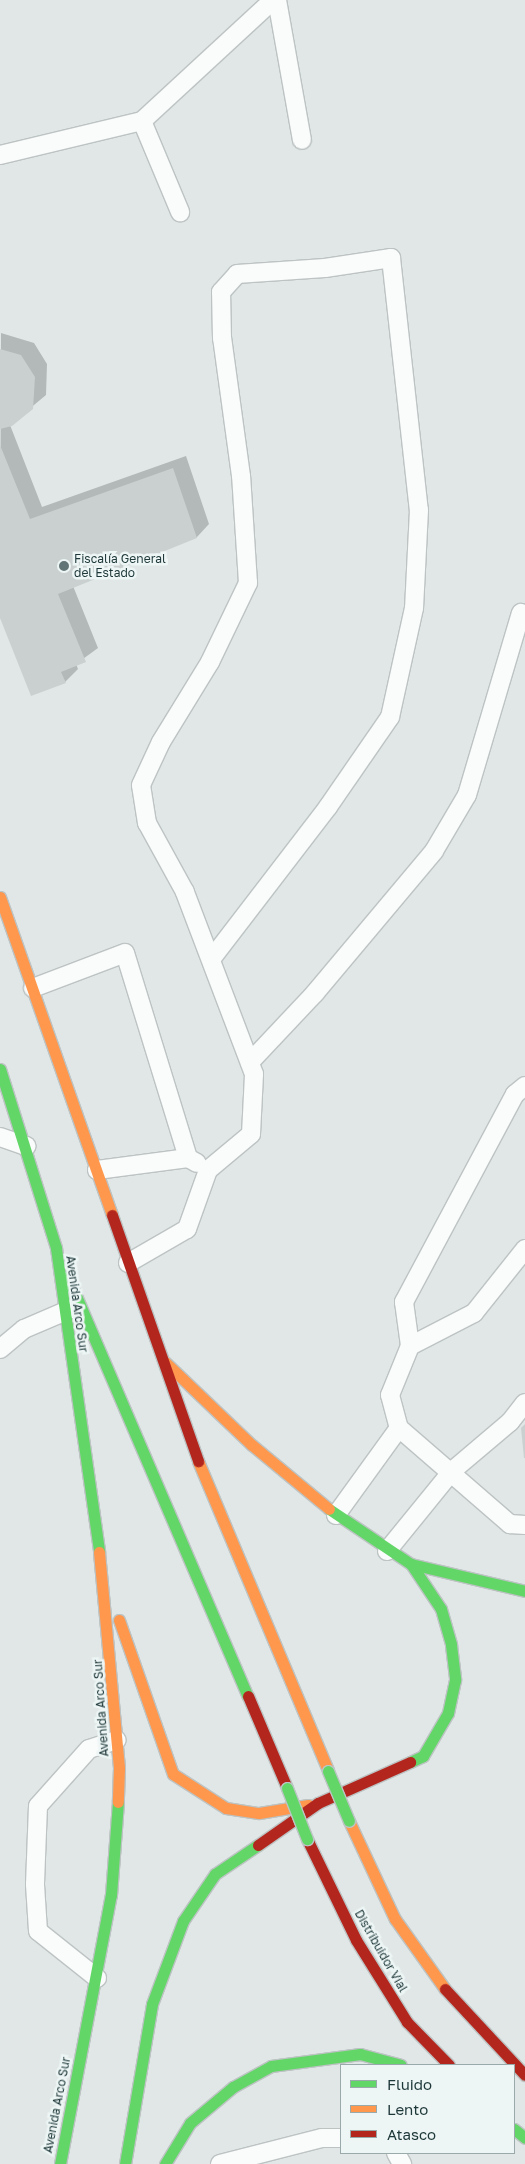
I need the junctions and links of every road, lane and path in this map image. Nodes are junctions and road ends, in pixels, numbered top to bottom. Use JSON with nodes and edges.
{"nodes":[{"id":1,"x":273,"y":0,"type":"edge"},
{"id":2,"x":277,"y":0,"type":"edge"},
{"id":3,"x":142,"y":120,"type":"junction"},
{"id":4,"x":302,"y":140,"type":"dead end"},
{"id":5,"x":0,"y":155,"type":"edge"},
{"id":6,"x":180,"y":212,"type":"dead end"},
{"id":7,"x":520,"y":613,"type":"dead end"},
{"id":8,"x":0,"y":897,"type":"edge"},
{"id":9,"x":212,"y":958,"type":"junction"},
{"id":10,"x":34,"y":988,"type":"junction"},
{"id":11,"x":250,"y":1062,"type":"junction"},
{"id":12,"x":0,"y":1069,"type":"edge"},
{"id":13,"x":525,"y":1086,"type":"edge"},
{"id":14,"x":3,"y":1090,"type":"edge"},
{"id":15,"x":0,"y":1137,"type":"edge"},
{"id":16,"x":26,"y":1146,"type":"junction"},
{"id":17,"x":188,"y":1158,"type":"junction"},
{"id":18,"x":97,"y":1170,"type":"junction"},
{"id":19,"x":208,"y":1170,"type":"junction"},
{"id":20,"x":56,"y":1248,"type":"junction"},
{"id":21,"x":525,"y":1249,"type":"edge"},
{"id":22,"x":128,"y":1264,"type":"junction"},
{"id":23,"x":80,"y":1304,"type":"junction"},
{"id":24,"x":64,"y":1311,"type":"junction"},
{"id":25,"x":410,"y":1346,"type":"junction"},
{"id":26,"x":0,"y":1349,"type":"edge"},
{"id":27,"x":165,"y":1362,"type":"junction"},
{"id":28,"x":525,"y":1403,"type":"edge"},
{"id":29,"x":399,"y":1428,"type":"junction"},
{"id":30,"x":452,"y":1471,"type":"junction"},
{"id":31,"x":336,"y":1515,"type":"junction"},
{"id":32,"x":525,"y":1525,"type":"edge"},
{"id":33,"x":386,"y":1551,"type":"junction"},
{"id":34,"x":102,"y":1564,"type":"junction"},
{"id":35,"x":411,"y":1564,"type":"junction"},
{"id":36,"x":525,"y":1591,"type":"edge"},
{"id":37,"x":117,"y":1740,"type":"junction"},
{"id":38,"x":318,"y":1803,"type":"junction"},
{"id":39,"x":308,"y":1839,"type":"joint"},
{"id":40,"x":96,"y":1978,"type":"junction"},
{"id":41,"x":396,"y":2064,"type":"edge"},
{"id":42,"x":448,"y":2064,"type":"edge"},
{"id":43,"x":515,"y":2064,"type":"edge"},
{"id":44,"x":515,"y":2064,"type":"edge"},
{"id":45,"x":525,"y":2075,"type":"edge"},
{"id":46,"x":515,"y":2130,"type":"edge"},
{"id":47,"x":340,"y":2138,"type":"edge"},
{"id":48,"x":525,"y":2138,"type":"edge"},
{"id":49,"x":60,"y":2164,"type":"edge"},
{"id":50,"x":125,"y":2164,"type":"edge"},
{"id":51,"x":165,"y":2164,"type":"edge"},
{"id":52,"x":220,"y":2164,"type":"edge"}],
"edges":[{"from":1,"to":3,"type":"lane"},
{"from":2,"to":4,"type":"lane"},
{"from":3,"to":5,"type":"lane"},
{"from":3,"to":6,"type":"lane"},
{"from":7,"to":11,"type":"lane"},
{"from":8,"to":10,"type":"main road"},
{"from":9,"to":9,"type":"lane"},
{"from":9,"to":11,"type":"lane"},
{"from":10,"to":17,"type":"lane"},
{"from":10,"to":18,"type":"main road"},
{"from":11,"to":19,"type":"lane"},
{"from":12,"to":14,"type":"main road","name":"Avenida Arco Sur"},
{"from":13,"to":25,"type":"lane"},
{"from":14,"to":16,"type":"main road","name":"Avenida Arco Sur"},
{"from":15,"to":16,"type":"lane"},
{"from":16,"to":20,"type":"main road","name":"Avenida Arco Sur"},
{"from":17,"to":18,"type":"lane"},
{"from":17,"to":19,"type":"lane"},
{"from":18,"to":22,"type":"main road"},
{"from":19,"to":22,"type":"lane"},
{"from":20,"to":23,"type":"main road","name":"Avenida Arco Sur"},
{"from":20,"to":24,"type":"main road","name":"Avenida Arco Sur"},
{"from":21,"to":25,"type":"lane"},
{"from":22,"to":27,"type":"main road"},
{"from":23,"to":24,"type":"lane"},
{"from":23,"to":39,"type":"main road","name":"Avenida Arco Sur","bridge":true},
{"from":24,"to":26,"type":"lane"},
{"from":24,"to":34,"type":"main road","name":"Avenida Arco Sur"},
{"from":25,"to":29,"type":"lane"},
{"from":27,"to":31,"type":"main road"},
{"from":27,"to":43,"type":"main road","bridge":true},
{"from":28,"to":30,"type":"lane"},
{"from":29,"to":30,"type":"lane"},
{"from":29,"to":31,"type":"lane"},
{"from":30,"to":32,"type":"lane"},
{"from":30,"to":33,"type":"lane"},
{"from":31,"to":33,"type":"main road"},
{"from":33,"to":35,"type":"main road"},
{"from":34,"to":37,"type":"main road","name":"Avenida Arco Sur"},
{"from":34,"to":38,"type":"main road"},
{"from":35,"to":36,"type":"main road"},
{"from":35,"to":38,"type":"main road"},
{"from":37,"to":40,"type":"main road","name":"Avenida Arco Sur"},
{"from":37,"to":40,"type":"lane"},
{"from":38,"to":50,"type":"main road"},
{"from":39,"to":42,"type":"main road","name":"Distribuidor Vial"},
{"from":40,"to":49,"type":"main road","name":"Avenida Arco Sur"},
{"from":41,"to":51,"type":"main road"},
{"from":44,"to":45,"type":"main road","bridge":true},
{"from":46,"to":48,"type":"main road"},
{"from":47,"to":52,"type":"lane"}]}
